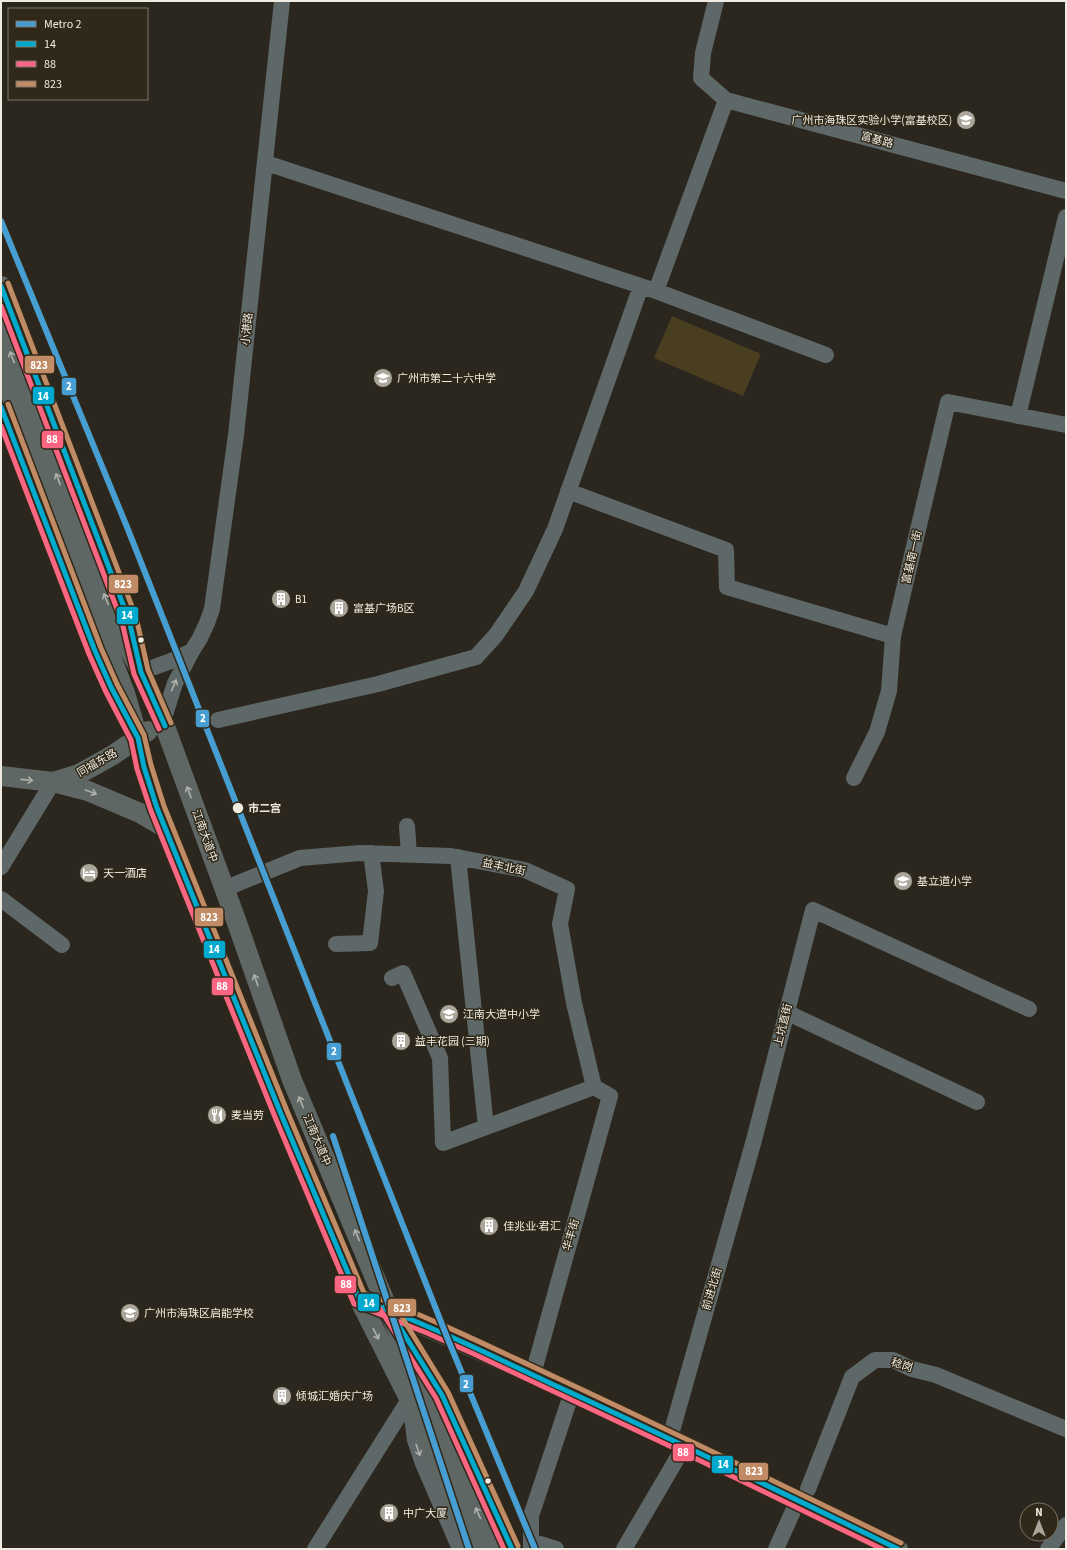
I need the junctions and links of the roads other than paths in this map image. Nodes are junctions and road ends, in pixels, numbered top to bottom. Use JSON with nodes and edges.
{"nodes":[{"id":1,"x":282,"y":1,"type":"edge"},
{"id":2,"x":716,"y":1,"type":"edge"},
{"id":3,"x":726,"y":100,"type":"junction"},
{"id":4,"x":266,"y":163,"type":"junction"},
{"id":5,"x":1066,"y":191,"type":"edge"},
{"id":6,"x":1066,"y":217,"type":"edge"},
{"id":7,"x":1,"y":286,"type":"edge"},
{"id":8,"x":641,"y":286,"type":"junction"},
{"id":9,"x":656,"y":291,"type":"junction"},
{"id":10,"x":1,"y":328,"type":"edge"},
{"id":11,"x":826,"y":355,"type":"dead end"},
{"id":12,"x":1,"y":369,"type":"edge"},
{"id":13,"x":1,"y":407,"type":"edge"},
{"id":14,"x":1018,"y":416,"type":"junction"},
{"id":15,"x":1066,"y":425,"type":"edge"},
{"id":16,"x":568,"y":491,"type":"junction"},
{"id":17,"x":893,"y":636,"type":"junction"},
{"id":18,"x":192,"y":651,"type":"junction"},
{"id":19,"x":141,"y":672,"type":"junction"},
{"id":20,"x":218,"y":720,"type":"dead end"},
{"id":21,"x":163,"y":721,"type":"junction"},
{"id":22,"x":138,"y":738,"type":"junction"},
{"id":23,"x":1,"y":776,"type":"edge"},
{"id":24,"x":854,"y":778,"type":"dead end"},
{"id":25,"x":53,"y":782,"type":"junction"},
{"id":26,"x":407,"y":826,"type":"dead end"},
{"id":27,"x":164,"y":827,"type":"junction"},
{"id":28,"x":370,"y":853,"type":"junction"},
{"id":29,"x":409,"y":855,"type":"junction"},
{"id":30,"x":458,"y":857,"type":"junction"},
{"id":31,"x":1,"y":867,"type":"edge"},
{"id":32,"x":224,"y":889,"type":"junction"},
{"id":33,"x":1,"y":899,"type":"edge"},
{"id":34,"x":336,"y":944,"type":"dead end"},
{"id":35,"x":62,"y":945,"type":"dead end"},
{"id":36,"x":392,"y":978,"type":"dead end"},
{"id":37,"x":1029,"y":1009,"type":"dead end"},
{"id":38,"x":786,"y":1012,"type":"junction"},
{"id":39,"x":594,"y":1087,"type":"junction"},
{"id":40,"x":978,"y":1102,"type":"dead end"},
{"id":41,"x":486,"y":1127,"type":"junction"},
{"id":42,"x":754,"y":1140,"type":"joint"},
{"id":43,"x":359,"y":1299,"type":"junction"},
{"id":44,"x":388,"y":1309,"type":"junction"},
{"id":45,"x":533,"y":1374,"type":"junction"},
{"id":46,"x":572,"y":1392,"type":"junction"},
{"id":47,"x":410,"y":1398,"type":"junction"},
{"id":48,"x":1066,"y":1429,"type":"edge"},
{"id":49,"x":678,"y":1441,"type":"junction"},
{"id":50,"x":803,"y":1494,"type":"junction"},
{"id":51,"x":1066,"y":1525,"type":"edge"},
{"id":52,"x":536,"y":1546,"type":"edge"},
{"id":53,"x":315,"y":1549,"type":"edge"},
{"id":54,"x":460,"y":1549,"type":"edge"},
{"id":55,"x":478,"y":1549,"type":"edge"},
{"id":56,"x":494,"y":1549,"type":"edge"},
{"id":57,"x":512,"y":1549,"type":"edge"},
{"id":58,"x":556,"y":1549,"type":"edge"},
{"id":59,"x":624,"y":1549,"type":"edge"},
{"id":60,"x":776,"y":1549,"type":"edge"},
{"id":61,"x":898,"y":1549,"type":"edge"},
{"id":62,"x":1048,"y":1549,"type":"edge"}],
"edges":[{"from":1,"to":4,"type":"street","name":"小港路"},
{"from":2,"to":3,"type":"street","name":"富基路"},
{"from":3,"to":5,"type":"street","name":"富基路"},
{"from":3,"to":9,"type":"street"},
{"from":4,"to":8,"type":"street"},
{"from":4,"to":18,"type":"street","name":"小港路"},
{"from":6,"to":14,"type":"street"},
{"from":7,"to":19,"type":"main road"},
{"from":8,"to":9,"type":"street"},
{"from":8,"to":16,"type":"street"},
{"from":9,"to":11,"type":"street"},
{"from":19,"to":10,"type":"main road","one_way":true},
{"from":12,"to":22,"type":"main road"},
{"from":13,"to":22,"type":"main road"},
{"from":14,"to":15,"type":"street"},
{"from":14,"to":17,"type":"street","name":"富基南一街"},
{"from":16,"to":17,"type":"street"},
{"from":16,"to":20,"type":"street"},
{"from":17,"to":24,"type":"street","name":"富基南一街"},
{"from":18,"to":19,"type":"street"},
{"from":21,"to":18,"type":"street","name":"小港路","one_way":true},
{"from":19,"to":21,"type":"main road","name":"江南大道中"},
{"from":21,"to":22,"type":"main road","name":"同福东路"},
{"from":32,"to":21,"type":"main road","name":"江南大道中","one_way":true},
{"from":22,"to":25,"type":"main road","name":"同福东路"},
{"from":22,"to":27,"type":"main road","name":"江南大道中"},
{"from":23,"to":25,"type":"main road","name":"同福东路","one_way":true},
{"from":25,"to":27,"type":"main road","one_way":true},
{"from":25,"to":31,"type":"street"},
{"from":26,"to":29,"type":"street"},
{"from":27,"to":43,"type":"main road","name":"江南大道中"},
{"from":28,"to":29,"type":"street","name":"益丰北街"},
{"from":28,"to":32,"type":"street","name":"益丰北街"},
{"from":28,"to":34,"type":"street"},
{"from":29,"to":30,"type":"street","name":"益丰北街"},
{"from":30,"to":39,"type":"street","name":"益丰北街"},
{"from":30,"to":41,"type":"street"},
{"from":44,"to":32,"type":"main road","name":"江南大道中","one_way":true},
{"from":33,"to":35,"type":"street"},
{"from":36,"to":41,"type":"street"},
{"from":37,"to":38,"type":"street","name":"上坑直街"},
{"from":38,"to":40,"type":"street"},
{"from":38,"to":42,"type":"street","name":"上坑直街"},
{"from":39,"to":41,"type":"street"},
{"from":39,"to":45,"type":"street","name":"华丰街"},
{"from":42,"to":49,"type":"street","name":"前进北街"},
{"from":43,"to":44,"type":"main road"},
{"from":43,"to":47,"type":"main road","name":"江南大道中","one_way":true},
{"from":44,"to":45,"type":"main road"},
{"from":56,"to":44,"type":"main road","name":"江南大道中","one_way":true},
{"from":44,"to":57,"type":"street"},
{"from":45,"to":46,"type":"main road"},
{"from":46,"to":49,"type":"main road"},
{"from":46,"to":52,"type":"street"},
{"from":47,"to":53,"type":"street"},
{"from":47,"to":54,"type":"street","one_way":true},
{"from":47,"to":55,"type":"main road","name":"江南大道中"},
{"from":48,"to":50,"type":"street","name":"稔岗"},
{"from":49,"to":50,"type":"main road"},
{"from":49,"to":59,"type":"street","name":"前进北街"},
{"from":50,"to":60,"type":"street","name":"稔岗"},
{"from":50,"to":61,"type":"main road"},
{"from":51,"to":62,"type":"street"},
{"from":52,"to":58,"type":"street"}]}
